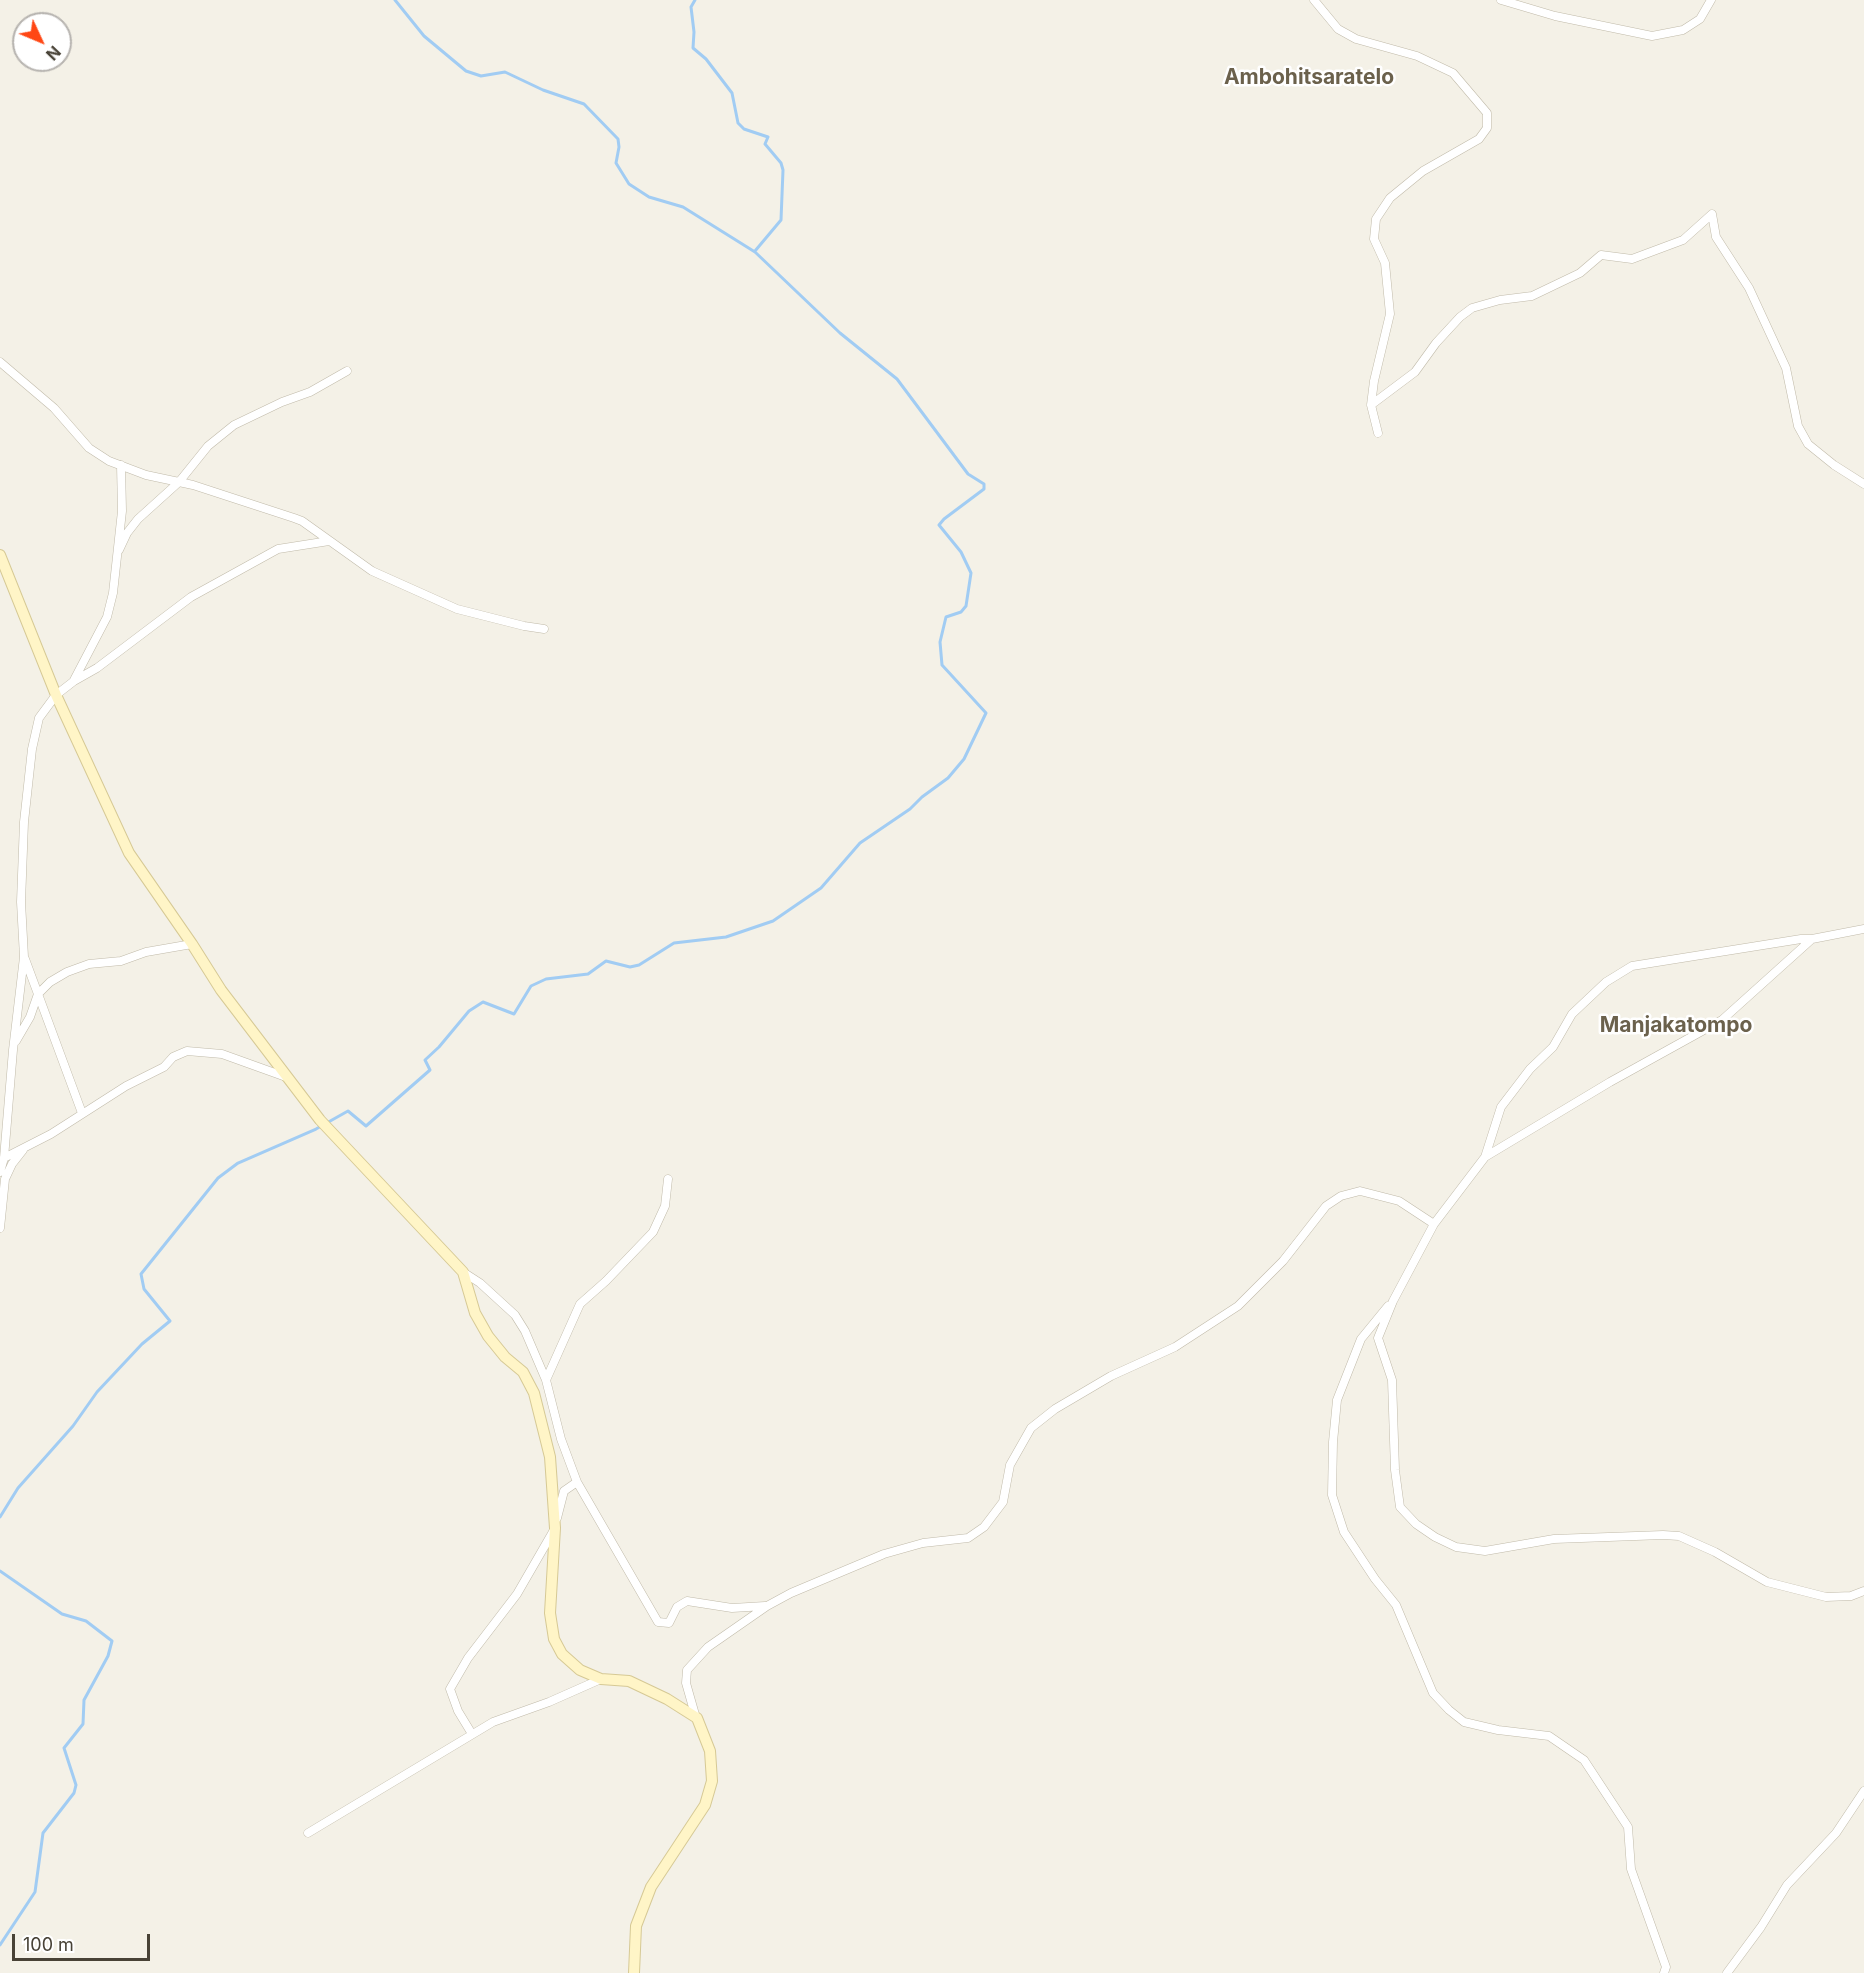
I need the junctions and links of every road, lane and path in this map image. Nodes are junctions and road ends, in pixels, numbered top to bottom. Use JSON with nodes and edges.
{"nodes":[{"id":1,"x":1314,"y":0,"type":"edge"},
{"id":2,"x":1501,"y":0,"type":"edge"},
{"id":3,"x":1711,"y":0,"type":"edge"},
{"id":4,"x":0,"y":362,"type":"edge"},
{"id":5,"x":347,"y":371,"type":"dead end"},
{"id":6,"x":1371,"y":405,"type":"junction"},
{"id":7,"x":1378,"y":433,"type":"dead end"},
{"id":8,"x":121,"y":465,"type":"junction"},
{"id":9,"x":178,"y":482,"type":"junction"},
{"id":10,"x":1864,"y":484,"type":"edge"},
{"id":11,"x":329,"y":541,"type":"junction"},
{"id":12,"x":119,"y":550,"type":"junction"},
{"id":13,"x":0,"y":555,"type":"edge"},
{"id":14,"x":544,"y":629,"type":"dead end"},
{"id":15,"x":74,"y":681,"type":"junction"},
{"id":16,"x":56,"y":695,"type":"junction"},
{"id":17,"x":1864,"y":929,"type":"edge"},
{"id":18,"x":1812,"y":939,"type":"junction"},
{"id":19,"x":192,"y":944,"type":"junction"},
{"id":20,"x":24,"y":957,"type":"junction"},
{"id":21,"x":38,"y":994,"type":"junction"},
{"id":22,"x":13,"y":1045,"type":"junction"},
{"id":23,"x":286,"y":1077,"type":"junction"},
{"id":24,"x":82,"y":1113,"type":"junction"},
{"id":25,"x":24,"y":1149,"type":"junction"},
{"id":26,"x":1485,"y":1157,"type":"junction"},
{"id":27,"x":4,"y":1158,"type":"junction"},
{"id":28,"x":0,"y":1172,"type":"edge"},
{"id":29,"x":668,"y":1179,"type":"dead end"},
{"id":30,"x":1434,"y":1224,"type":"junction"},
{"id":31,"x":0,"y":1228,"type":"edge"},
{"id":32,"x":463,"y":1272,"type":"junction"},
{"id":33,"x":1393,"y":1301,"type":"junction"},
{"id":34,"x":546,"y":1380,"type":"junction"},
{"id":35,"x":577,"y":1482,"type":"junction"},
{"id":36,"x":555,"y":1528,"type":"junction"},
{"id":37,"x":1864,"y":1591,"type":"edge"},
{"id":38,"x":767,"y":1606,"type":"junction"},
{"id":39,"x":601,"y":1679,"type":"junction"},
{"id":40,"x":696,"y":1718,"type":"junction"},
{"id":41,"x":472,"y":1734,"type":"junction"},
{"id":42,"x":1864,"y":1791,"type":"edge"},
{"id":43,"x":308,"y":1833,"type":"dead end"},
{"id":44,"x":634,"y":1973,"type":"edge"},
{"id":45,"x":1664,"y":1973,"type":"edge"},
{"id":46,"x":1727,"y":1973,"type":"edge"}],
"edges":[{"from":1,"to":6,"type":"street"},
{"from":2,"to":3,"type":"street"},
{"from":4,"to":8,"type":"street"},
{"from":5,"to":9,"type":"street"},
{"from":6,"to":7,"type":"street"},
{"from":6,"to":10,"type":"street"},
{"from":8,"to":9,"type":"street"},
{"from":8,"to":12,"type":"street"},
{"from":9,"to":11,"type":"street"},
{"from":9,"to":12,"type":"street"},
{"from":11,"to":14,"type":"street"},
{"from":11,"to":15,"type":"street"},
{"from":12,"to":15,"type":"street"},
{"from":13,"to":16,"type":"street"},
{"from":15,"to":16,"type":"street"},
{"from":16,"to":19,"type":"street"},
{"from":16,"to":20,"type":"street"},
{"from":17,"to":18,"type":"street"},
{"from":18,"to":26,"type":"street"},
{"from":18,"to":26,"type":"street"},
{"from":19,"to":21,"type":"street"},
{"from":19,"to":23,"type":"street"},
{"from":20,"to":21,"type":"street"},
{"from":20,"to":22,"type":"street"},
{"from":21,"to":22,"type":"street"},
{"from":21,"to":24,"type":"street"},
{"from":22,"to":27,"type":"street"},
{"from":23,"to":24,"type":"street"},
{"from":23,"to":32,"type":"street"},
{"from":24,"to":25,"type":"street"},
{"from":25,"to":27,"type":"street"},
{"from":25,"to":31,"type":"street"},
{"from":26,"to":30,"type":"street"},
{"from":27,"to":28,"type":"street"},
{"from":29,"to":34,"type":"street"},
{"from":30,"to":33,"type":"street"},
{"from":30,"to":38,"type":"street"},
{"from":32,"to":34,"type":"street"},
{"from":32,"to":36,"type":"street"},
{"from":33,"to":37,"type":"street"},
{"from":33,"to":45,"type":"street"},
{"from":34,"to":35,"type":"street"},
{"from":35,"to":36,"type":"street"},
{"from":35,"to":38,"type":"street"},
{"from":36,"to":39,"type":"street"},
{"from":36,"to":41,"type":"street"},
{"from":38,"to":40,"type":"street"},
{"from":39,"to":40,"type":"street"},
{"from":39,"to":41,"type":"street"},
{"from":40,"to":44,"type":"street"},
{"from":41,"to":43,"type":"street"},
{"from":42,"to":46,"type":"street"}]}
